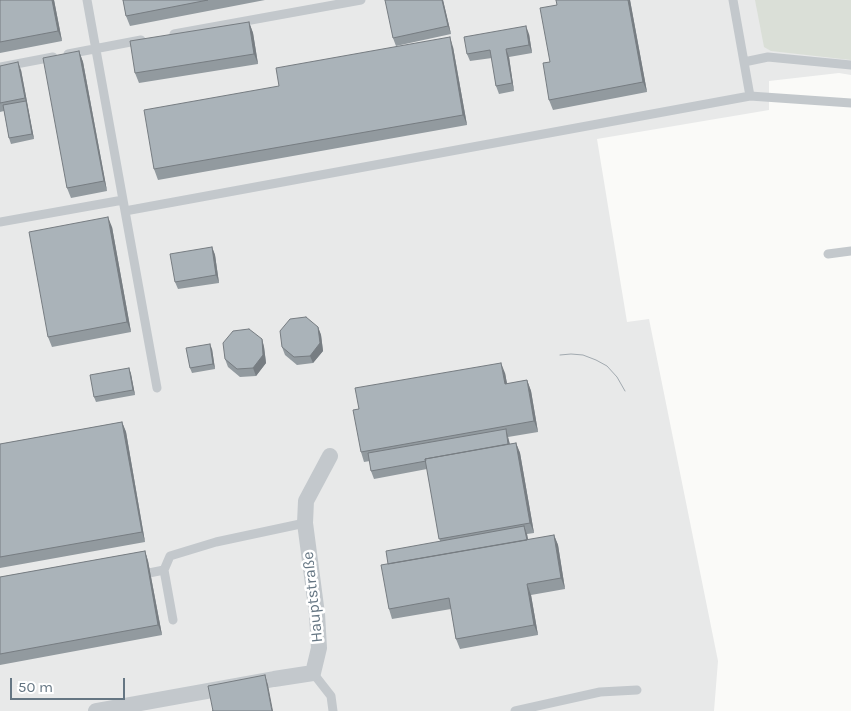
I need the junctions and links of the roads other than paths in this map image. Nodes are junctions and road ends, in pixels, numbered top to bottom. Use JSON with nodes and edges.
{"nodes":[{"id":1,"x":87,"y":0,"type":"edge"},
{"id":2,"x":360,"y":0,"type":"edge"},
{"id":3,"x":733,"y":0,"type":"edge"},
{"id":4,"x":164,"y":36,"type":"edge"},
{"id":5,"x":154,"y":38,"type":"edge"},
{"id":6,"x":96,"y":49,"type":"junction"},
{"id":7,"x":744,"y":62,"type":"junction"},
{"id":8,"x":851,"y":64,"type":"edge"},
{"id":9,"x":0,"y":67,"type":"edge"},
{"id":10,"x":750,"y":96,"type":"junction"},
{"id":11,"x":851,"y":103,"type":"edge"},
{"id":12,"x":123,"y":200,"type":"junction"},
{"id":13,"x":125,"y":211,"type":"junction"},
{"id":14,"x":0,"y":222,"type":"edge"},
{"id":15,"x":851,"y":251,"type":"edge"},
{"id":16,"x":828,"y":254,"type":"dead end"},
{"id":17,"x":157,"y":388,"type":"dead end"},
{"id":18,"x":330,"y":456,"type":"dead end"},
{"id":19,"x":305,"y":523,"type":"junction"},
{"id":20,"x":164,"y":570,"type":"junction"},
{"id":21,"x":125,"y":578,"type":"edge"},
{"id":22,"x":173,"y":620,"type":"dead end"},
{"id":23,"x":312,"y":673,"type":"junction"},
{"id":24,"x":637,"y":690,"type":"dead end"},
{"id":25,"x":96,"y":711,"type":"edge"},
{"id":26,"x":333,"y":711,"type":"edge"},
{"id":27,"x":514,"y":711,"type":"edge"}],
"edges":[{"from":1,"to":6,"type":"lane"},
{"from":2,"to":4,"type":"lane"},
{"from":3,"to":7,"type":"lane"},
{"from":5,"to":6,"type":"lane"},
{"from":6,"to":9,"type":"lane"},
{"from":6,"to":12,"type":"lane"},
{"from":7,"to":8,"type":"lane"},
{"from":7,"to":10,"type":"lane"},
{"from":10,"to":11,"type":"lane"},
{"from":10,"to":13,"type":"lane"},
{"from":12,"to":13,"type":"lane"},
{"from":12,"to":14,"type":"lane"},
{"from":13,"to":17,"type":"lane"},
{"from":15,"to":16,"type":"lane"},
{"from":18,"to":19,"type":"street","name":"Hauptstraße"},
{"from":19,"to":20,"type":"lane"},
{"from":19,"to":23,"type":"street","name":"Hauptstraße"},
{"from":20,"to":21,"type":"lane"},
{"from":20,"to":22,"type":"lane"},
{"from":23,"to":25,"type":"street"},
{"from":23,"to":26,"type":"lane"},
{"from":24,"to":27,"type":"lane"}]}
